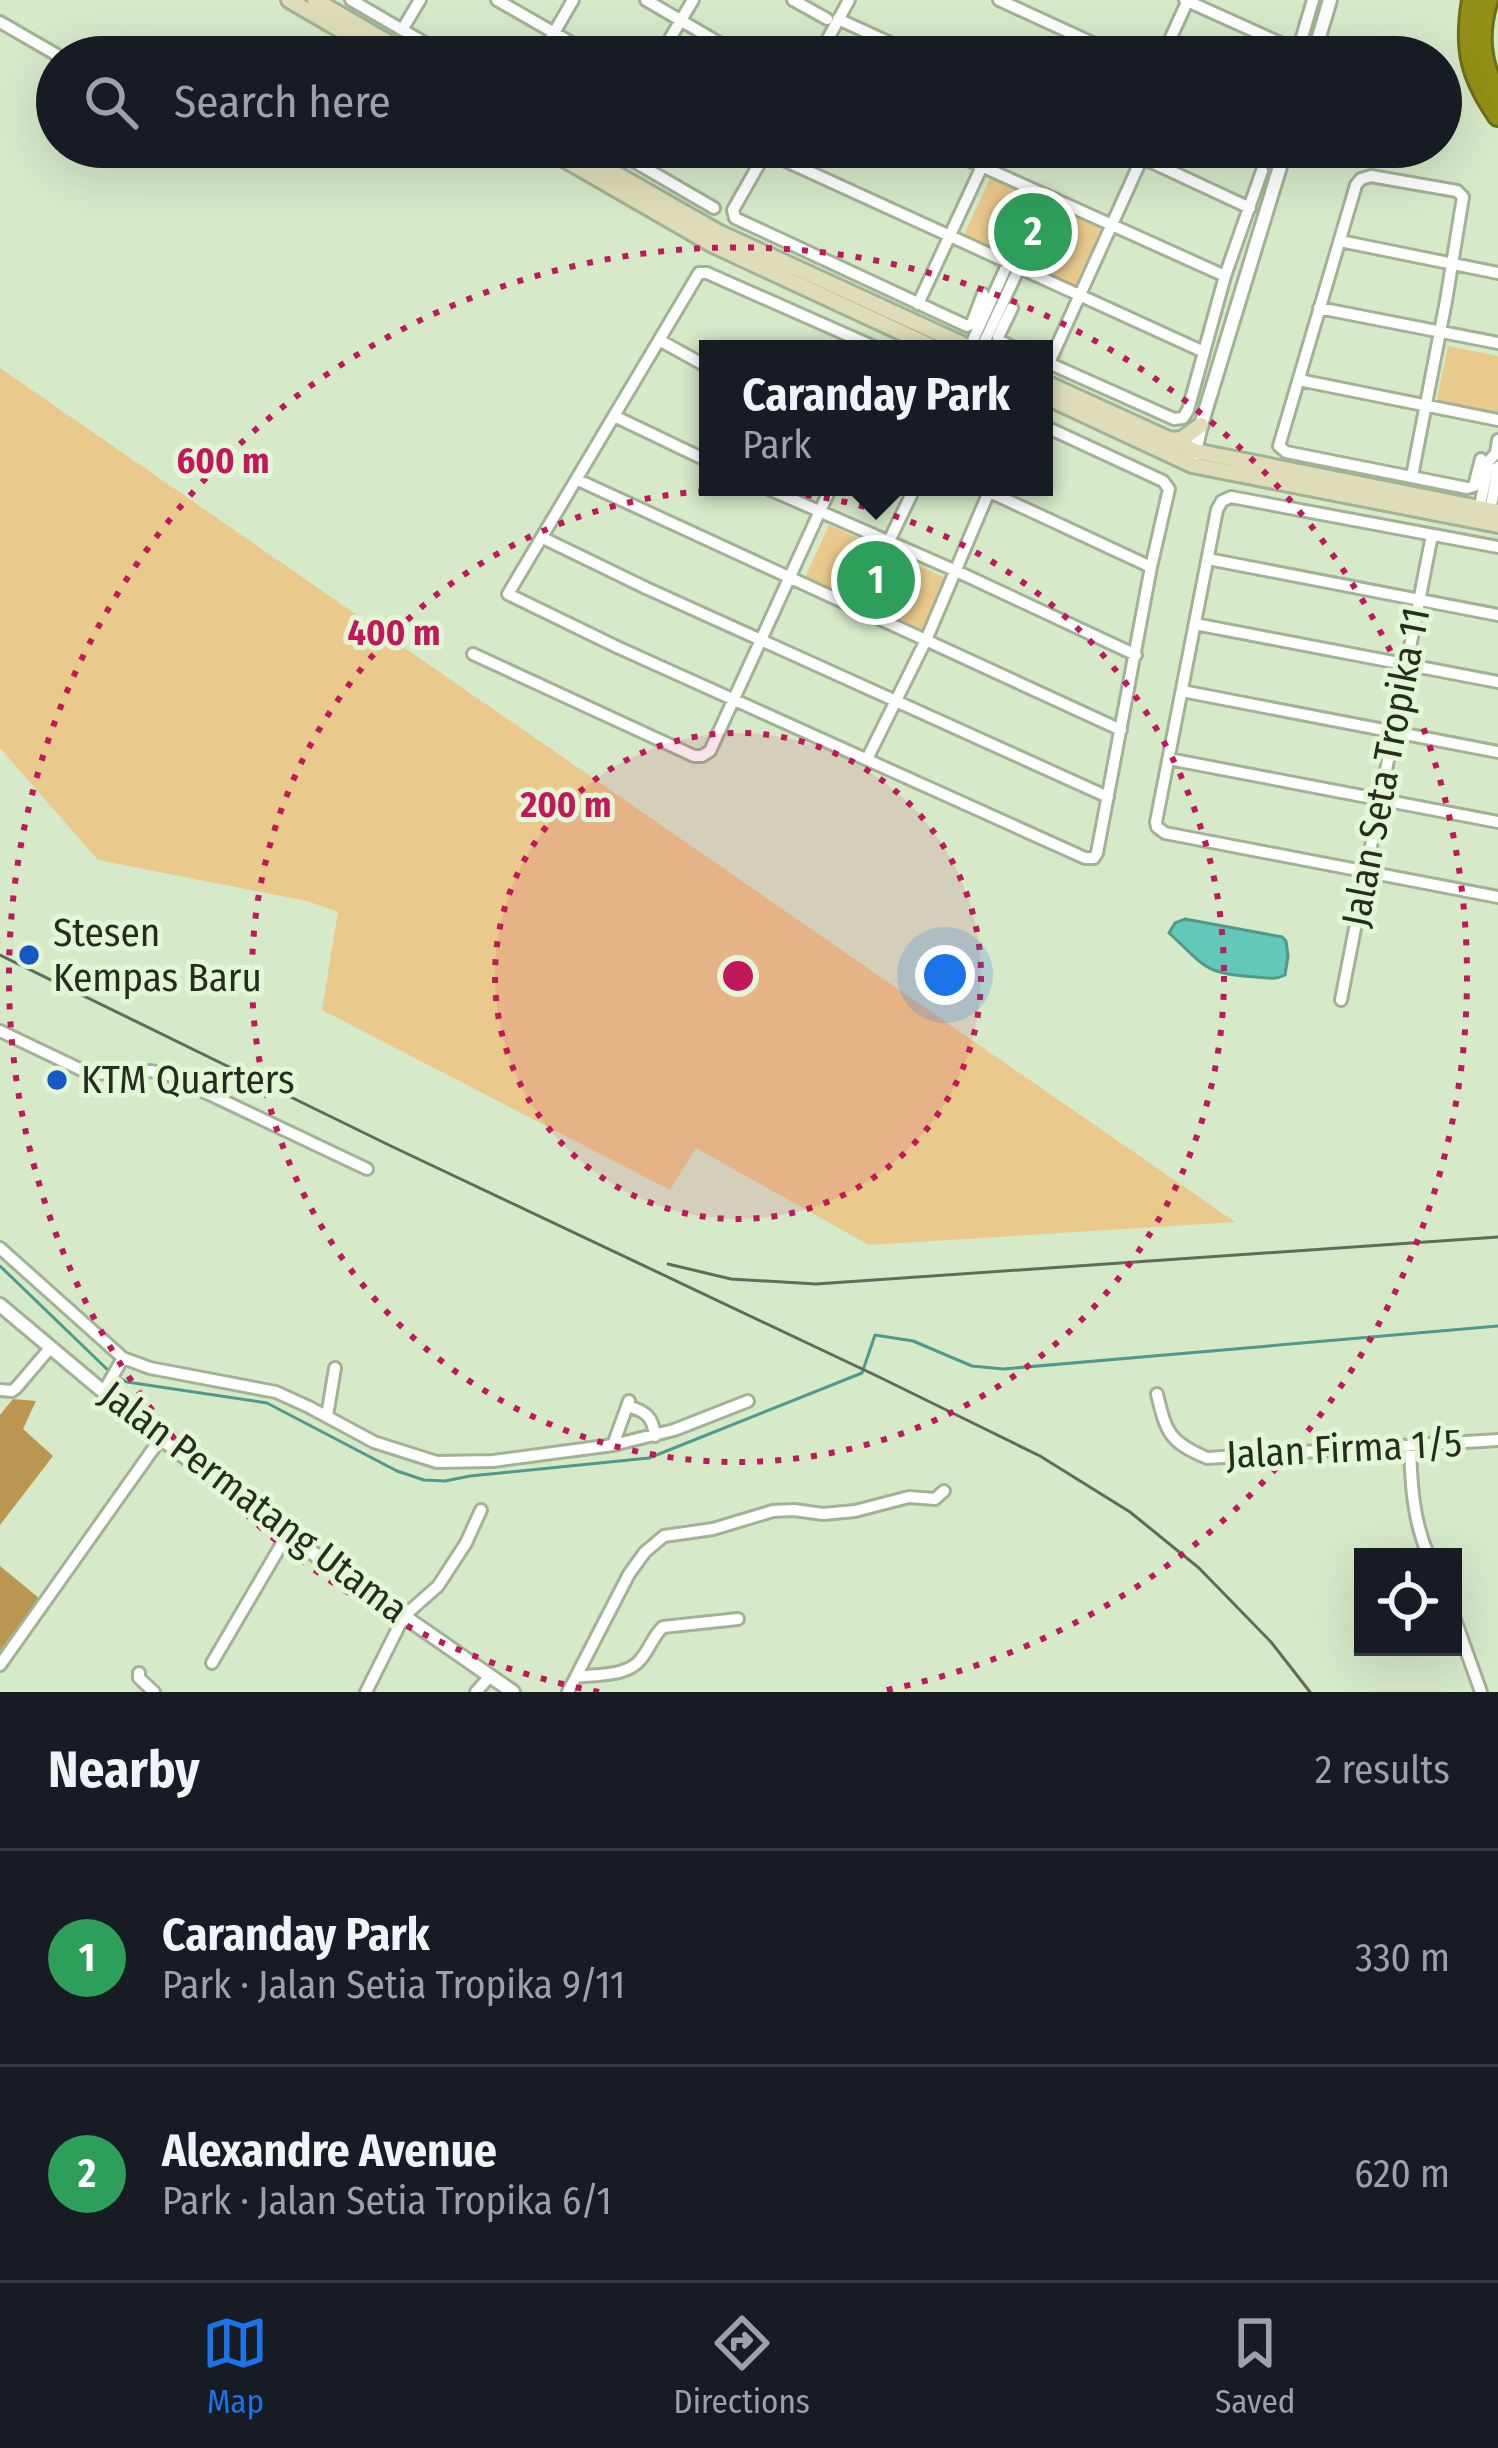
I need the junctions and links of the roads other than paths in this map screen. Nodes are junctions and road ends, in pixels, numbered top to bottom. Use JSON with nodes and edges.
{"nodes":[{"id":1,"x":289,"y":0,"type":"edge"},
{"id":2,"x":315,"y":0,"type":"edge"},
{"id":3,"x":351,"y":0,"type":"edge"},
{"id":4,"x":419,"y":0,"type":"edge"},
{"id":5,"x":497,"y":0,"type":"edge"},
{"id":6,"x":573,"y":0,"type":"edge"},
{"id":7,"x":646,"y":0,"type":"edge"},
{"id":8,"x":693,"y":0,"type":"edge"},
{"id":9,"x":793,"y":0,"type":"edge"},
{"id":10,"x":849,"y":0,"type":"edge"},
{"id":11,"x":999,"y":0,"type":"edge"},
{"id":12,"x":1044,"y":0,"type":"edge"},
{"id":13,"x":1187,"y":0,"type":"edge"},
{"id":14,"x":1313,"y":0,"type":"edge"},
{"id":15,"x":1330,"y":0,"type":"edge"},
{"id":16,"x":1472,"y":0,"type":"edge"},
{"id":17,"x":1488,"y":0,"type":"edge"},
{"id":18,"x":1036,"y":17,"type":"junction"},
{"id":19,"x":833,"y":19,"type":"junction"},
{"id":20,"x":681,"y":20,"type":"junction"},
{"id":21,"x":0,"y":22,"type":"edge"},
{"id":22,"x":402,"y":30,"type":"junction"},
{"id":23,"x":554,"y":33,"type":"junction"},
{"id":24,"x":351,"y":36,"type":"edge"},
{"id":25,"x":377,"y":36,"type":"edge"},
{"id":26,"x":412,"y":36,"type":"edge"},
{"id":27,"x":552,"y":36,"type":"edge"},
{"id":28,"x":559,"y":36,"type":"edge"},
{"id":29,"x":671,"y":36,"type":"edge"},
{"id":30,"x":708,"y":36,"type":"edge"},
{"id":31,"x":826,"y":36,"type":"edge"},
{"id":32,"x":872,"y":36,"type":"edge"},
{"id":33,"x":1077,"y":36,"type":"edge"},
{"id":34,"x":1171,"y":36,"type":"edge"},
{"id":35,"x":1260,"y":36,"type":"edge"},
{"id":36,"x":1302,"y":36,"type":"edge"},
{"id":37,"x":1319,"y":36,"type":"edge"},
{"id":38,"x":36,"y":43,"type":"edge"},
{"id":39,"x":1498,"y":93,"type":"edge"},
{"id":40,"x":1498,"y":116,"type":"edge"},
{"id":41,"x":579,"y":168,"type":"edge"},
{"id":42,"x":606,"y":168,"type":"edge"},
{"id":43,"x":645,"y":168,"type":"edge"},
{"id":44,"x":757,"y":168,"type":"edge"},
{"id":45,"x":805,"y":168,"type":"edge"},
{"id":46,"x":982,"y":168,"type":"edge"},
{"id":47,"x":984,"y":168,"type":"edge"},
{"id":48,"x":1138,"y":168,"type":"edge"},
{"id":49,"x":1175,"y":168,"type":"edge"},
{"id":50,"x":1263,"y":168,"type":"edge"},
{"id":51,"x":1280,"y":168,"type":"edge"},
{"id":52,"x":715,"y":208,"type":"dead end"},
{"id":53,"x":1250,"y":208,"type":"junction"},
{"id":54,"x":1112,"y":224,"type":"junction"},
{"id":55,"x":950,"y":237,"type":"junction"},
{"id":56,"x":1340,"y":241,"type":"junction"},
{"id":57,"x":1453,"y":264,"type":"junction"},
{"id":58,"x":1014,"y":266,"type":"junction"},
{"id":59,"x":1498,"y":273,"type":"edge"},
{"id":60,"x":1226,"y":276,"type":"junction"},
{"id":61,"x":983,"y":294,"type":"dead end"},
{"id":62,"x":1079,"y":296,"type":"junction"},
{"id":63,"x":918,"y":304,"type":"junction"},
{"id":64,"x":1012,"y":308,"type":"dead end"},
{"id":65,"x":1319,"y":308,"type":"junction"},
{"id":66,"x":1440,"y":332,"type":"junction"},
{"id":67,"x":659,"y":340,"type":"junction"},
{"id":68,"x":859,"y":340,"type":"edge"},
{"id":69,"x":918,"y":340,"type":"edge"},
{"id":70,"x":953,"y":340,"type":"edge"},
{"id":71,"x":978,"y":340,"type":"edge"},
{"id":72,"x":1000,"y":340,"type":"edge"},
{"id":73,"x":1498,"y":344,"type":"edge"},
{"id":74,"x":1053,"y":348,"type":"edge"},
{"id":75,"x":1204,"y":352,"type":"junction"},
{"id":76,"x":699,"y":362,"type":"edge"},
{"id":77,"x":1053,"y":365,"type":"edge"},
{"id":78,"x":1299,"y":380,"type":"junction"},
{"id":79,"x":1053,"y":386,"type":"edge"},
{"id":80,"x":1053,"y":400,"type":"edge"},
{"id":81,"x":1426,"y":406,"type":"junction"},
{"id":82,"x":614,"y":416,"type":"junction"},
{"id":83,"x":1498,"y":420,"type":"edge"},
{"id":84,"x":1201,"y":425,"type":"junction"},
{"id":85,"x":1053,"y":430,"type":"edge"},
{"id":86,"x":1169,"y":440,"type":"junction"},
{"id":87,"x":699,"y":457,"type":"edge"},
{"id":88,"x":1194,"y":458,"type":"junction"},
{"id":89,"x":1481,"y":459,"type":"dead end"},
{"id":90,"x":1495,"y":462,"type":"edge"},
{"id":91,"x":1412,"y":476,"type":"junction"},
{"id":92,"x":578,"y":480,"type":"junction"},
{"id":93,"x":784,"y":496,"type":"edge"},
{"id":94,"x":827,"y":496,"type":"edge"},
{"id":95,"x":911,"y":496,"type":"edge"},
{"id":96,"x":983,"y":496,"type":"edge"},
{"id":97,"x":1001,"y":496,"type":"edge"},
{"id":98,"x":1485,"y":509,"type":"edge"},
{"id":99,"x":820,"y":512,"type":"junction"},
{"id":100,"x":1432,"y":535,"type":"junction"},
{"id":101,"x":543,"y":538,"type":"junction"},
{"id":102,"x":889,"y":542,"type":"junction"},
{"id":103,"x":1498,"y":547,"type":"edge"},
{"id":104,"x":1208,"y":559,"type":"junction"},
{"id":105,"x":1151,"y":567,"type":"junction"},
{"id":106,"x":954,"y":570,"type":"junction"},
{"id":107,"x":791,"y":579,"type":"junction"},
{"id":108,"x":1419,"y":600,"type":"junction"},
{"id":109,"x":1498,"y":615,"type":"edge"},
{"id":110,"x":1195,"y":624,"type":"junction"},
{"id":111,"x":762,"y":640,"type":"junction"},
{"id":112,"x":926,"y":640,"type":"junction"},
{"id":113,"x":473,"y":654,"type":"dead end"},
{"id":114,"x":1136,"y":655,"type":"junction"},
{"id":115,"x":1407,"y":665,"type":"junction"},
{"id":116,"x":1498,"y":682,"type":"edge"},
{"id":117,"x":1182,"y":691,"type":"junction"},
{"id":118,"x":735,"y":701,"type":"junction"},
{"id":119,"x":896,"y":701,"type":"junction"},
{"id":120,"x":1121,"y":730,"type":"junction"},
{"id":121,"x":1393,"y":732,"type":"junction"},
{"id":122,"x":1498,"y":752,"type":"edge"},
{"id":123,"x":866,"y":759,"type":"junction"},
{"id":124,"x":1169,"y":759,"type":"junction"},
{"id":125,"x":1108,"y":797,"type":"junction"},
{"id":126,"x":1379,"y":800,"type":"junction"},
{"id":127,"x":1498,"y":822,"type":"edge"},
{"id":128,"x":1365,"y":872,"type":"junction"},
{"id":129,"x":1498,"y":897,"type":"edge"},
{"id":130,"x":1341,"y":1000,"type":"dead end"},
{"id":131,"x":0,"y":1030,"type":"edge"},
{"id":132,"x":367,"y":1168,"type":"dead end"},
{"id":133,"x":0,"y":1248,"type":"edge"},
{"id":134,"x":0,"y":1304,"type":"edge"},
{"id":135,"x":51,"y":1347,"type":"junction"},
{"id":136,"x":121,"y":1360,"type":"junction"},
{"id":137,"x":335,"y":1368,"type":"dead end"},
{"id":138,"x":107,"y":1387,"type":"junction"},
{"id":139,"x":0,"y":1390,"type":"edge"},
{"id":140,"x":1156,"y":1394,"type":"dead end"},
{"id":141,"x":748,"y":1401,"type":"dead end"},
{"id":142,"x":327,"y":1416,"type":"junction"},
{"id":143,"x":655,"y":1436,"type":"junction"},
{"id":144,"x":161,"y":1438,"type":"junction"},
{"id":145,"x":1498,"y":1440,"type":"edge"},
{"id":146,"x":613,"y":1445,"type":"junction"},
{"id":147,"x":1410,"y":1445,"type":"junction"},
{"id":148,"x":944,"y":1491,"type":"dead end"},
{"id":149,"x":481,"y":1510,"type":"dead end"},
{"id":150,"x":287,"y":1534,"type":"junction"},
{"id":151,"x":1425,"y":1548,"type":"edge"},
{"id":152,"x":404,"y":1616,"type":"junction"},
{"id":153,"x":738,"y":1618,"type":"dead end"},
{"id":154,"x":1462,"y":1639,"type":"edge"},
{"id":155,"x":212,"y":1664,"type":"dead end"},
{"id":156,"x":0,"y":1665,"type":"edge"},
{"id":157,"x":139,"y":1672,"type":"dead end"},
{"id":158,"x":490,"y":1676,"type":"junction"},
{"id":159,"x":576,"y":1677,"type":"junction"},
{"id":160,"x":154,"y":1692,"type":"edge"},
{"id":161,"x":366,"y":1692,"type":"edge"},
{"id":162,"x":476,"y":1692,"type":"edge"},
{"id":163,"x":513,"y":1692,"type":"edge"},
{"id":164,"x":568,"y":1692,"type":"edge"},
{"id":165,"x":1481,"y":1692,"type":"edge"}],
"edges":[{"from":1,"to":24,"type":"main road"},
{"from":2,"to":25,"type":"main road"},
{"from":3,"to":22,"type":"street"},
{"from":4,"to":22,"type":"street"},
{"from":5,"to":23,"type":"street"},
{"from":6,"to":23,"type":"street"},
{"from":7,"to":20,"type":"street"},
{"from":8,"to":20,"type":"street"},
{"from":9,"to":19,"type":"street"},
{"from":10,"to":19,"type":"street"},
{"from":11,"to":18,"type":"street"},
{"from":12,"to":18,"type":"street"},
{"from":13,"to":34,"type":"street"},
{"from":13,"to":35,"type":"street"},
{"from":14,"to":36,"type":"street"},
{"from":15,"to":37,"type":"street"},
{"from":16,"to":40,"type":"highway"},
{"from":17,"to":39,"type":"highway"},
{"from":18,"to":33,"type":"street"},
{"from":19,"to":31,"type":"street"},
{"from":19,"to":32,"type":"street"},
{"from":20,"to":29,"type":"street"},
{"from":20,"to":30,"type":"street"},
{"from":21,"to":38,"type":"street"},
{"from":22,"to":26,"type":"street"},
{"from":23,"to":27,"type":"street"},
{"from":23,"to":28,"type":"street"},
{"from":41,"to":69,"type":"main road"},
{"from":42,"to":70,"type":"main road"},
{"from":43,"to":52,"type":"street"},
{"from":44,"to":63,"type":"street"},
{"from":45,"to":55,"type":"street"},
{"from":46,"to":55,"type":"street"},
{"from":47,"to":54,"type":"street"},
{"from":48,"to":54,"type":"street"},
{"from":49,"to":53,"type":"street"},
{"from":50,"to":53,"type":"street"},
{"from":51,"to":84,"type":"street"},
{"from":53,"to":60,"type":"street"},
{"from":54,"to":60,"type":"street"},
{"from":54,"to":62,"type":"street"},
{"from":55,"to":58,"type":"street"},
{"from":55,"to":63,"type":"street"},
{"from":56,"to":57,"type":"street"},
{"from":56,"to":57,"type":"street"},
{"from":56,"to":65,"type":"street"},
{"from":57,"to":59,"type":"street"},
{"from":57,"to":66,"type":"street"},
{"from":58,"to":62,"type":"street"},
{"from":58,"to":71,"type":"street"},
{"from":60,"to":75,"type":"street"},
{"from":61,"to":63,"type":"street"},
{"from":62,"to":74,"type":"street"},
{"from":62,"to":75,"type":"street"},
{"from":64,"to":72,"type":"street"},
{"from":65,"to":66,"type":"street"},
{"from":65,"to":78,"type":"street"},
{"from":66,"to":73,"type":"street"},
{"from":66,"to":81,"type":"street"},
{"from":67,"to":68,"type":"street"},
{"from":67,"to":76,"type":"street"},
{"from":67,"to":82,"type":"street"},
{"from":75,"to":77,"type":"street"},
{"from":78,"to":81,"type":"street"},
{"from":78,"to":91,"type":"street"},
{"from":79,"to":86,"type":"main road"},
{"from":80,"to":88,"type":"main road"},
{"from":81,"to":83,"type":"street"},
{"from":81,"to":91,"type":"street"},
{"from":82,"to":87,"type":"street"},
{"from":82,"to":92,"type":"street"},
{"from":84,"to":86,"type":"main road"},
{"from":84,"to":88,"type":"street"},
{"from":85,"to":105,"type":"street"},
{"from":86,"to":88,"type":"main road"},
{"from":88,"to":98,"type":"main road"},
{"from":89,"to":98,"type":"street"},
{"from":90,"to":98,"type":"street"},
{"from":91,"to":98,"type":"street"},
{"from":92,"to":101,"type":"street"},
{"from":92,"to":107,"type":"street"},
{"from":93,"to":99,"type":"street"},
{"from":94,"to":99,"type":"street"},
{"from":95,"to":102,"type":"street"},
{"from":96,"to":106,"type":"street"},
{"from":97,"to":105,"type":"street"},
{"from":99,"to":102,"type":"street"},
{"from":99,"to":107,"type":"street"},
{"from":100,"to":103,"type":"street"},
{"from":100,"to":104,"type":"street"},
{"from":100,"to":108,"type":"street","name":"Jalan Seta Tropika 11"},
{"from":101,"to":111,"type":"street"},
{"from":101,"to":118,"type":"street"},
{"from":102,"to":106,"type":"street"},
{"from":104,"to":108,"type":"street"},
{"from":104,"to":110,"type":"street"},
{"from":105,"to":114,"type":"street"},
{"from":106,"to":112,"type":"street"},
{"from":106,"to":114,"type":"street"},
{"from":107,"to":111,"type":"street"},
{"from":107,"to":112,"type":"street"},
{"from":108,"to":109,"type":"street"},
{"from":108,"to":115,"type":"street","name":"Jalan Seta Tropika 11"},
{"from":110,"to":115,"type":"street"},
{"from":110,"to":117,"type":"street"},
{"from":111,"to":118,"type":"street"},
{"from":111,"to":119,"type":"street"},
{"from":112,"to":119,"type":"street"},
{"from":112,"to":120,"type":"street"},
{"from":113,"to":118,"type":"street"},
{"from":114,"to":120,"type":"street"},
{"from":115,"to":116,"type":"street"},
{"from":115,"to":121,"type":"street","name":"Jalan Seta Tropika 11"},
{"from":117,"to":121,"type":"street"},
{"from":117,"to":124,"type":"street"},
{"from":118,"to":123,"type":"street"},
{"from":119,"to":123,"type":"street"},
{"from":119,"to":125,"type":"street"},
{"from":120,"to":125,"type":"street"},
{"from":121,"to":122,"type":"street"},
{"from":121,"to":126,"type":"street","name":"Jalan Seta Tropika 11"},
{"from":123,"to":125,"type":"street"},
{"from":124,"to":126,"type":"street"},
{"from":124,"to":128,"type":"street"},
{"from":126,"to":127,"type":"street"},
{"from":126,"to":128,"type":"street","name":"Jalan Seta Tropika 11"},
{"from":128,"to":129,"type":"street"},
{"from":128,"to":130,"type":"street","name":"Jalan Seta Tropika 11"},
{"from":131,"to":132,"type":"street"},
{"from":133,"to":136,"type":"street"},
{"from":134,"to":135,"type":"street","name":"Jalan Permatang Utama"},
{"from":135,"to":138,"type":"street","name":"Jalan Permatang Utama"},
{"from":135,"to":139,"type":"street"},
{"from":136,"to":138,"type":"street"},
{"from":136,"to":142,"type":"street"},
{"from":137,"to":142,"type":"street"},
{"from":138,"to":144,"type":"street","name":"Jalan Permatang Utama"},
{"from":140,"to":147,"type":"street","name":"Jalan Firma 1/5"},
{"from":141,"to":143,"type":"street"},
{"from":142,"to":146,"type":"street"},
{"from":143,"to":146,"type":"street"},
{"from":143,"to":146,"type":"street"},
{"from":144,"to":150,"type":"street","name":"Jalan Permatang Utama"},
{"from":144,"to":156,"type":"street"},
{"from":145,"to":147,"type":"street","name":"Jalan Firma 1/5"},
{"from":147,"to":151,"type":"street"},
{"from":148,"to":159,"type":"street"},
{"from":149,"to":152,"type":"street"},
{"from":150,"to":152,"type":"street","name":"Jalan Permatang Utama"},
{"from":150,"to":155,"type":"street"},
{"from":152,"to":158,"type":"street","name":"Jalan Permatang Utama"},
{"from":152,"to":161,"type":"street"},
{"from":153,"to":159,"type":"street"},
{"from":154,"to":165,"type":"street"},
{"from":157,"to":160,"type":"street"},
{"from":158,"to":162,"type":"street"},
{"from":158,"to":163,"type":"street","name":"Jalan Permatang Utama"},
{"from":159,"to":164,"type":"street"}]}
